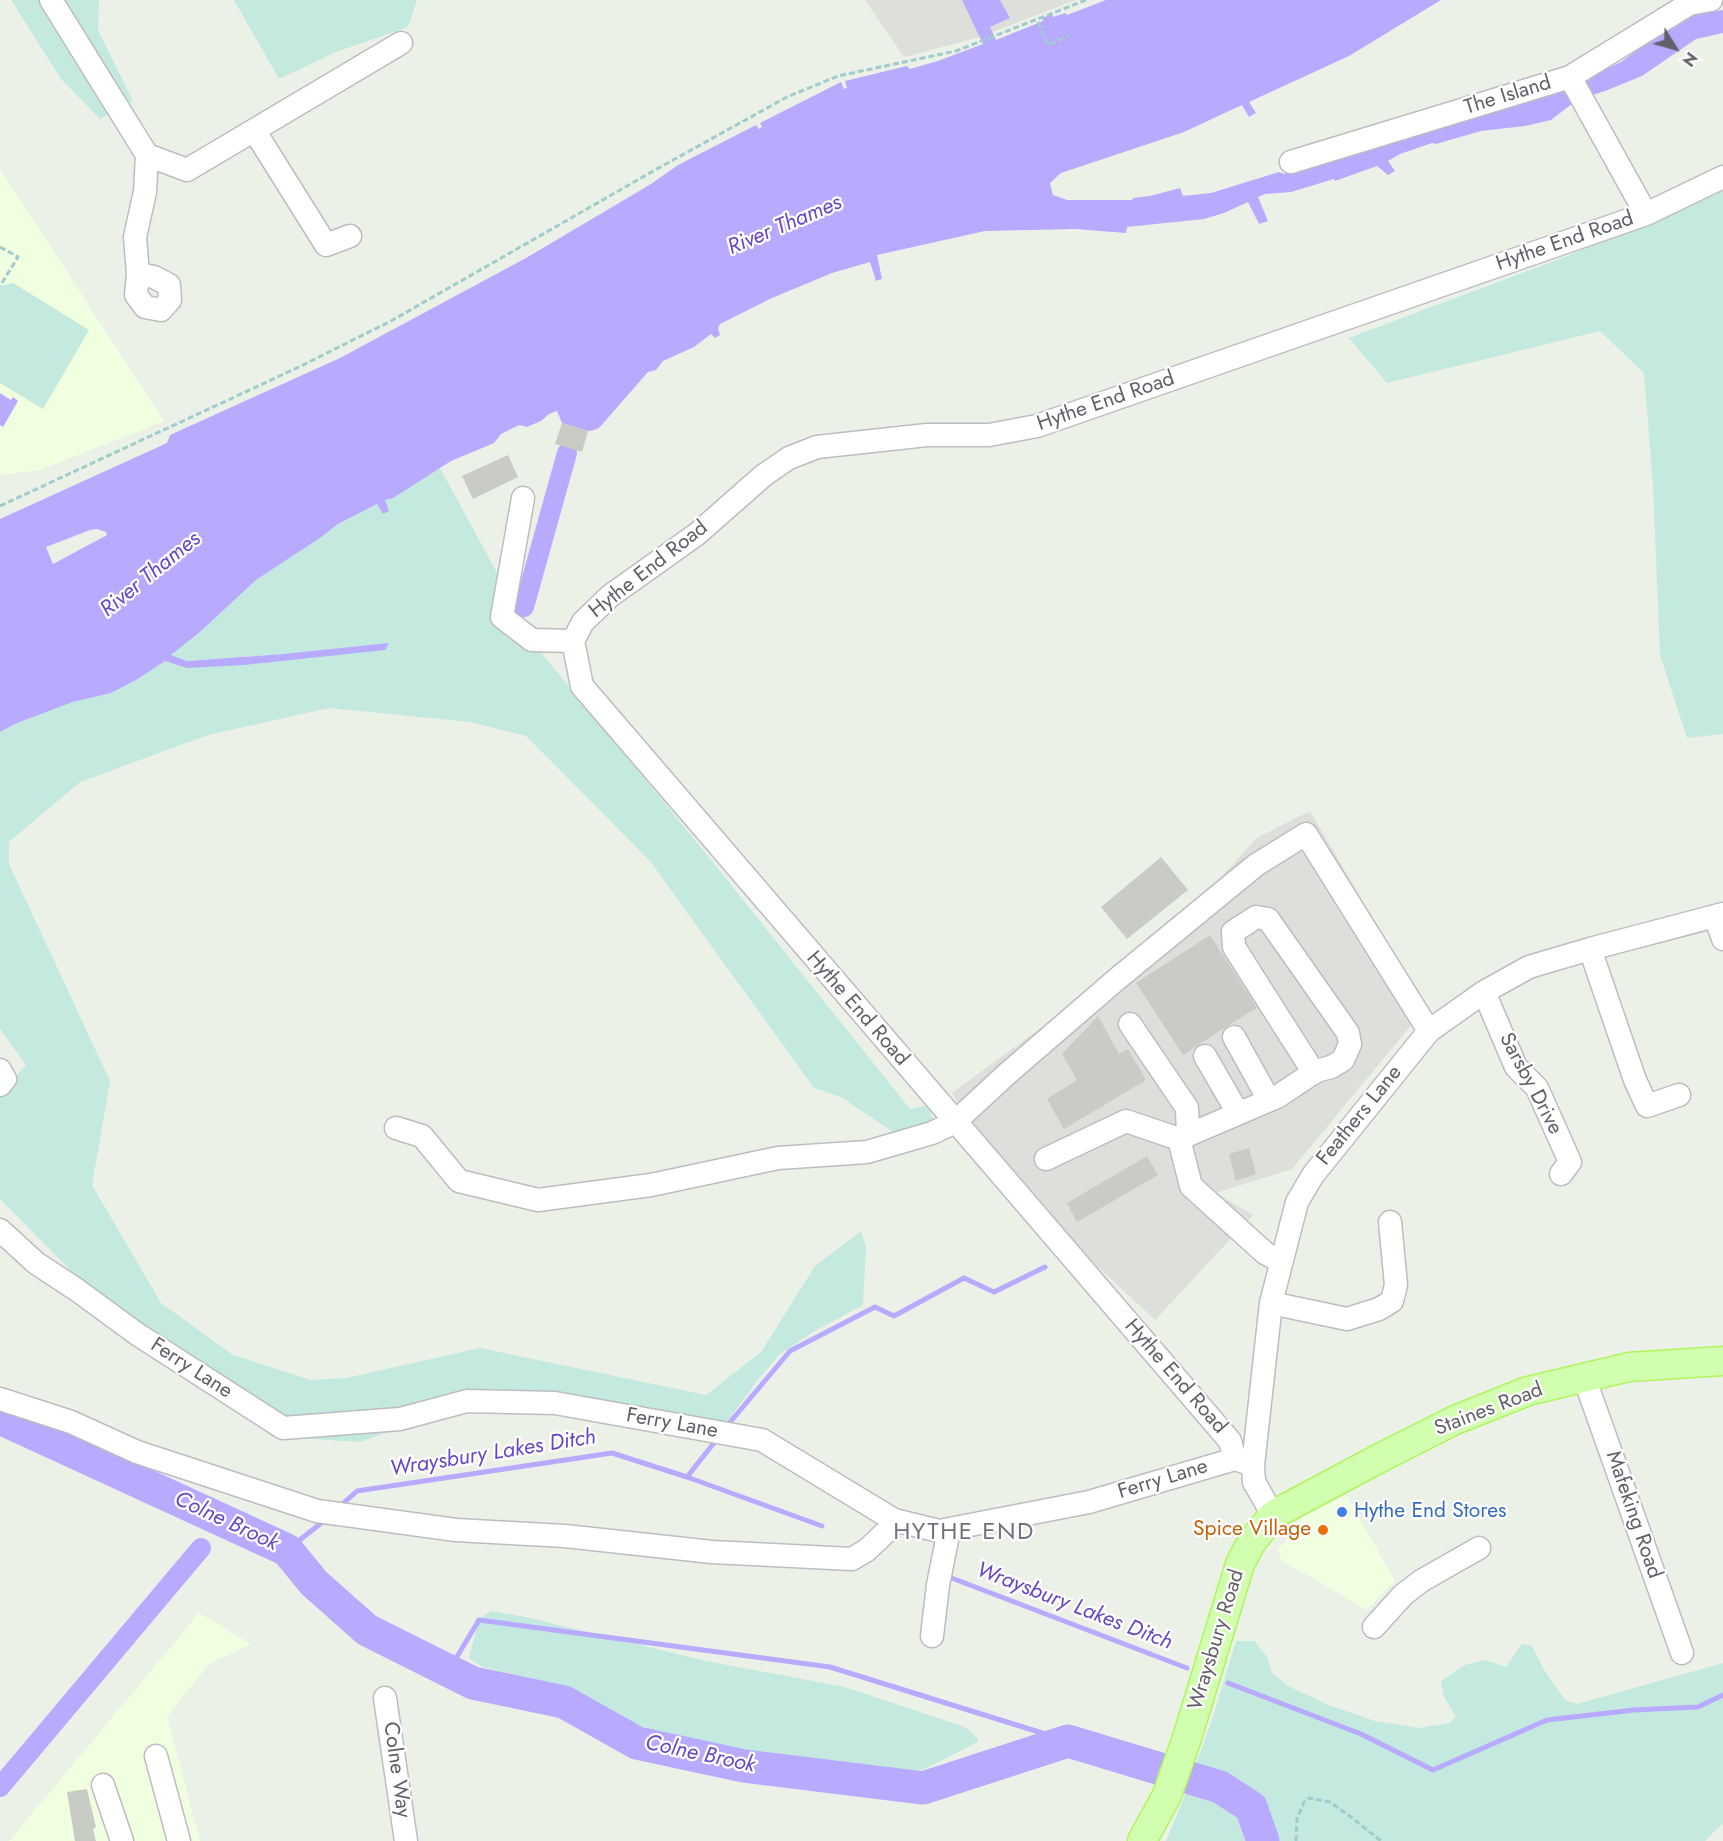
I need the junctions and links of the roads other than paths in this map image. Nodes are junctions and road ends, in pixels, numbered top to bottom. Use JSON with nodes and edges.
{"nodes":[{"id":1,"x":51,"y":0,"type":"edge"},
{"id":2,"x":1711,"y":0,"type":"edge"},
{"id":3,"x":401,"y":43,"type":"dead end"},
{"id":4,"x":1570,"y":77,"type":"junction"},
{"id":5,"x":254,"y":130,"type":"junction"},
{"id":6,"x":147,"y":155,"type":"junction"},
{"id":7,"x":1290,"y":162,"type":"dead end"},
{"id":8,"x":1723,"y":177,"type":"edge"},
{"id":9,"x":1646,"y":214,"type":"junction"},
{"id":10,"x":350,"y":236,"type":"dead end"},
{"id":11,"x":138,"y":274,"type":"dead end"},
{"id":12,"x":523,"y":498,"type":"dead end"},
{"id":13,"x":573,"y":640,"type":"junction"},
{"id":14,"x":1719,"y":915,"type":"edge"},
{"id":15,"x":1723,"y":939,"type":"edge"},
{"id":16,"x":1590,"y":949,"type":"junction"},
{"id":17,"x":1484,"y":992,"type":"junction"},
{"id":18,"x":1130,"y":1024,"type":"dead end"},
{"id":19,"x":1429,"y":1031,"type":"junction"},
{"id":20,"x":1234,"y":1036,"type":"dead end"},
{"id":21,"x":1205,"y":1056,"type":"dead end"},
{"id":22,"x":0,"y":1070,"type":"edge"},
{"id":23,"x":1314,"y":1073,"type":"junction"},
{"id":24,"x":0,"y":1085,"type":"edge"},
{"id":25,"x":1679,"y":1095,"type":"dead end"},
{"id":26,"x":1269,"y":1100,"type":"junction"},
{"id":27,"x":1238,"y":1113,"type":"junction"},
{"id":28,"x":955,"y":1122,"type":"junction"},
{"id":29,"x":396,"y":1128,"type":"dead end"},
{"id":30,"x":1183,"y":1137,"type":"junction"},
{"id":31,"x":1046,"y":1159,"type":"dead end"},
{"id":32,"x":1561,"y":1174,"type":"dead end"},
{"id":33,"x":1390,"y":1222,"type":"dead end"},
{"id":34,"x":0,"y":1230,"type":"edge"},
{"id":35,"x":1281,"y":1262,"type":"junction"},
{"id":36,"x":1271,"y":1303,"type":"junction"},
{"id":37,"x":1723,"y":1361,"type":"edge"},
{"id":38,"x":1584,"y":1377,"type":"junction"},
{"id":39,"x":0,"y":1398,"type":"edge"},
{"id":40,"x":1244,"y":1462,"type":"junction"},
{"id":41,"x":1273,"y":1515,"type":"junction"},
{"id":42,"x":894,"y":1520,"type":"junction"},
{"id":43,"x":949,"y":1530,"type":"junction"},
{"id":44,"x":1479,"y":1548,"type":"dead end"},
{"id":45,"x":1374,"y":1626,"type":"dead end"},
{"id":46,"x":932,"y":1636,"type":"dead end"},
{"id":47,"x":1682,"y":1653,"type":"dead end"},
{"id":48,"x":386,"y":1698,"type":"dead end"},
{"id":49,"x":156,"y":1756,"type":"dead end"},
{"id":50,"x":104,"y":1785,"type":"dead end"},
{"id":51,"x":122,"y":1841,"type":"edge"},
{"id":52,"x":179,"y":1841,"type":"edge"},
{"id":53,"x":406,"y":1841,"type":"edge"},
{"id":54,"x":1142,"y":1841,"type":"edge"}],
"edges":[{"from":1,"to":6,"type":"street"},
{"from":2,"to":4,"type":"street","name":"The Island"},
{"from":3,"to":5,"type":"street"},
{"from":4,"to":7,"type":"street","name":"The Island"},
{"from":4,"to":9,"type":"street","name":"Hythe End Road"},
{"from":5,"to":6,"type":"street"},
{"from":5,"to":10,"type":"street"},
{"from":6,"to":11,"type":"street"},
{"from":8,"to":9,"type":"street","name":"Hythe End Road"},
{"from":9,"to":13,"type":"street","name":"Hythe End Road"},
{"from":12,"to":13,"type":"street"},
{"from":13,"to":28,"type":"street","name":"Hythe End Road"},
{"from":14,"to":15,"type":"street"},
{"from":14,"to":16,"type":"street","name":"Feathers Lane"},
{"from":16,"to":17,"type":"street","name":"Feathers Lane"},
{"from":16,"to":25,"type":"street"},
{"from":17,"to":19,"type":"street","name":"Feathers Lane"},
{"from":17,"to":32,"type":"street","name":"Sarsby Drive"},
{"from":18,"to":30,"type":"street"},
{"from":19,"to":28,"type":"street"},
{"from":19,"to":35,"type":"street","name":"Feathers Lane"},
{"from":20,"to":26,"type":"street"},
{"from":21,"to":27,"type":"street"},
{"from":22,"to":24,"type":"street"},
{"from":23,"to":23,"type":"street"},
{"from":23,"to":26,"type":"street"},
{"from":26,"to":27,"type":"street"},
{"from":27,"to":30,"type":"street"},
{"from":28,"to":29,"type":"street"},
{"from":28,"to":40,"type":"street","name":"Hythe End Road"},
{"from":30,"to":31,"type":"street"},
{"from":30,"to":35,"type":"street"},
{"from":33,"to":36,"type":"street"},
{"from":34,"to":42,"type":"street","name":"Ferry Lane"},
{"from":35,"to":36,"type":"street","name":"Feathers Lane"},
{"from":36,"to":40,"type":"street","name":"Feathers Lane"},
{"from":37,"to":38,"type":"main road","name":"Staines Road"},
{"from":38,"to":41,"type":"main road","name":"Staines Road"},
{"from":38,"to":47,"type":"street","name":"Mafeking Road"},
{"from":39,"to":42,"type":"street"},
{"from":40,"to":41,"type":"street","name":"Feathers Lane"},
{"from":40,"to":43,"type":"street","name":"Ferry Lane"},
{"from":41,"to":54,"type":"main road","name":"Wraysbury Road"},
{"from":42,"to":43,"type":"street","name":"Ferry Lane"},
{"from":43,"to":46,"type":"street"},
{"from":44,"to":45,"type":"street"},
{"from":48,"to":53,"type":"street","name":"Colne Way"},
{"from":49,"to":52,"type":"street"},
{"from":50,"to":51,"type":"street"}]}
